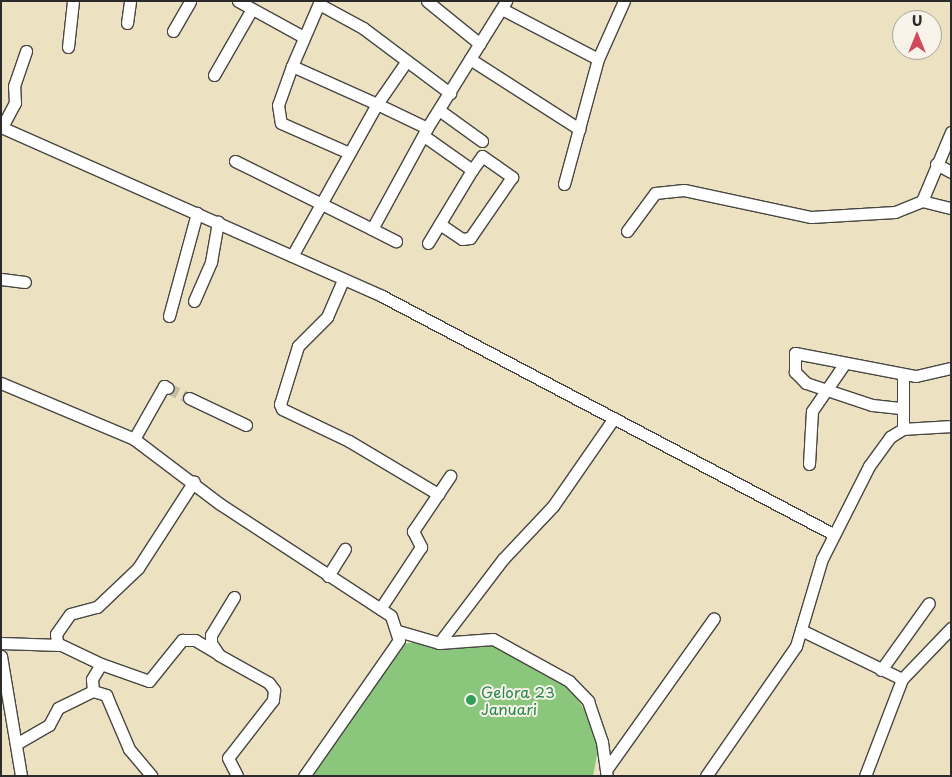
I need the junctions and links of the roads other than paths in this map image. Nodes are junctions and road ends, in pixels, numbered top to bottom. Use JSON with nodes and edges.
{"nodes":[{"id":1,"x":74,"y":1,"type":"edge"},
{"id":2,"x":130,"y":1,"type":"edge"},
{"id":3,"x":190,"y":1,"type":"edge"},
{"id":4,"x":238,"y":1,"type":"edge"},
{"id":5,"x":427,"y":1,"type":"edge"},
{"id":6,"x":319,"y":3,"type":"edge"},
{"id":7,"x":619,"y":3,"type":"edge"},
{"id":8,"x":504,"y":5,"type":"edge"},
{"id":9,"x":444,"y":6,"type":"edge"},
{"id":10,"x":252,"y":9,"type":"junction"},
{"id":11,"x":127,"y":23,"type":"dead end"},
{"id":12,"x":173,"y":31,"type":"dead end"},
{"id":13,"x":302,"y":36,"type":"junction"},
{"id":14,"x":480,"y":44,"type":"junction"},
{"id":15,"x":68,"y":47,"type":"dead end"},
{"id":16,"x":26,"y":51,"type":"dead end"},
{"id":17,"x":470,"y":59,"type":"junction"},
{"id":18,"x":598,"y":59,"type":"junction"},
{"id":19,"x":406,"y":62,"type":"junction"},
{"id":20,"x":292,"y":66,"type":"junction"},
{"id":21,"x":214,"y":75,"type":"dead end"},
{"id":22,"x":450,"y":93,"type":"junction"},
{"id":23,"x":377,"y":104,"type":"junction"},
{"id":24,"x":439,"y":110,"type":"junction"},
{"id":25,"x":2,"y":127,"type":"edge"},
{"id":26,"x":579,"y":129,"type":"junction"},
{"id":27,"x":426,"y":132,"type":"junction"},
{"id":28,"x":951,"y":132,"type":"edge"},
{"id":29,"x":482,"y":141,"type":"dead end"},
{"id":30,"x":347,"y":152,"type":"junction"},
{"id":31,"x":235,"y":161,"type":"dead end"},
{"id":32,"x":936,"y":164,"type":"junction"},
{"id":33,"x":472,"y":170,"type":"junction"},
{"id":34,"x":951,"y":172,"type":"edge"},
{"id":35,"x":564,"y":184,"type":"dead end"},
{"id":36,"x":922,"y":201,"type":"junction"},
{"id":37,"x":320,"y":204,"type":"junction"},
{"id":38,"x":951,"y":208,"type":"edge"},
{"id":39,"x":197,"y":213,"type":"junction"},
{"id":40,"x":218,"y":222,"type":"junction"},
{"id":41,"x":440,"y":224,"type":"junction"},
{"id":42,"x":372,"y":229,"type":"junction"},
{"id":43,"x":627,"y":231,"type":"dead end"},
{"id":44,"x":396,"y":241,"type":"dead end"},
{"id":45,"x":428,"y":243,"type":"dead end"},
{"id":46,"x":292,"y":256,"type":"junction"},
{"id":47,"x":1,"y":279,"type":"edge"},
{"id":48,"x":343,"y":280,"type":"junction"},
{"id":49,"x":25,"y":282,"type":"dead end"},
{"id":50,"x":194,"y":300,"type":"dead end"},
{"id":51,"x":170,"y":316,"type":"dead end"},
{"id":52,"x":845,"y":363,"type":"junction"},
{"id":53,"x":951,"y":368,"type":"edge"},
{"id":54,"x":903,"y":374,"type":"junction"},
{"id":55,"x":1,"y":383,"type":"edge"},
{"id":56,"x":168,"y":388,"type":"dead end"},
{"id":57,"x":824,"y":389,"type":"junction"},
{"id":58,"x":189,"y":398,"type":"tunnel mouth"},
{"id":59,"x":900,"y":408,"type":"junction"},
{"id":60,"x":614,"y":418,"type":"junction"},
{"id":61,"x":246,"y":426,"type":"dead end"},
{"id":62,"x":951,"y":426,"type":"edge"},
{"id":63,"x":903,"y":429,"type":"junction"},
{"id":64,"x":134,"y":439,"type":"junction"},
{"id":65,"x":809,"y":464,"type":"dead end"},
{"id":66,"x":450,"y":476,"type":"dead end"},
{"id":67,"x":194,"y":481,"type":"junction"},
{"id":68,"x":438,"y":494,"type":"junction"},
{"id":69,"x":833,"y":534,"type":"junction"},
{"id":70,"x":345,"y":548,"type":"dead end"},
{"id":71,"x":328,"y":576,"type":"junction"},
{"id":72,"x":234,"y":597,"type":"dead end"},
{"id":73,"x":929,"y":603,"type":"dead end"},
{"id":74,"x":380,"y":609,"type":"junction"},
{"id":75,"x":714,"y":618,"type":"dead end"},
{"id":76,"x":951,"y":628,"type":"edge"},
{"id":77,"x":801,"y":630,"type":"junction"},
{"id":78,"x":398,"y":631,"type":"junction"},
{"id":79,"x":1,"y":643,"type":"edge"},
{"id":80,"x":439,"y":643,"type":"junction"},
{"id":81,"x":60,"y":645,"type":"junction"},
{"id":82,"x":219,"y":654,"type":"junction"},
{"id":83,"x":1,"y":656,"type":"edge"},
{"id":84,"x":101,"y":664,"type":"junction"},
{"id":85,"x":881,"y":670,"type":"junction"},
{"id":86,"x":902,"y":679,"type":"junction"},
{"id":87,"x":94,"y":691,"type":"junction"},
{"id":88,"x":16,"y":744,"type":"junction"},
{"id":89,"x":607,"y":773,"type":"edge"},
{"id":90,"x":21,"y":776,"type":"edge"},
{"id":91,"x":152,"y":776,"type":"edge"},
{"id":92,"x":237,"y":776,"type":"edge"},
{"id":93,"x":304,"y":776,"type":"edge"},
{"id":94,"x":706,"y":776,"type":"edge"},
{"id":95,"x":865,"y":776,"type":"edge"}],
"edges":[{"from":1,"to":15,"type":"street"},
{"from":2,"to":11,"type":"street"},
{"from":3,"to":12,"type":"street"},
{"from":4,"to":10,"type":"street"},
{"from":5,"to":9,"type":"street"},
{"from":6,"to":13,"type":"street"},
{"from":6,"to":19,"type":"street"},
{"from":7,"to":18,"type":"street"},
{"from":8,"to":14,"type":"street"},
{"from":8,"to":18,"type":"street"},
{"from":9,"to":14,"type":"street"},
{"from":10,"to":13,"type":"street"},
{"from":10,"to":21,"type":"street"},
{"from":13,"to":20,"type":"street"},
{"from":14,"to":17,"type":"street"},
{"from":16,"to":25,"type":"street"},
{"from":17,"to":22,"type":"street"},
{"from":17,"to":26,"type":"street"},
{"from":18,"to":26,"type":"street"},
{"from":19,"to":22,"type":"street"},
{"from":19,"to":23,"type":"street"},
{"from":20,"to":23,"type":"street"},
{"from":20,"to":30,"type":"street"},
{"from":22,"to":24,"type":"street"},
{"from":23,"to":27,"type":"street"},
{"from":23,"to":30,"type":"street"},
{"from":24,"to":27,"type":"street"},
{"from":24,"to":29,"type":"street"},
{"from":25,"to":39,"type":"street"},
{"from":26,"to":35,"type":"street"},
{"from":27,"to":33,"type":"street"},
{"from":27,"to":42,"type":"street"},
{"from":28,"to":32,"type":"street"},
{"from":30,"to":37,"type":"street"},
{"from":31,"to":37,"type":"street"},
{"from":32,"to":34,"type":"street"},
{"from":32,"to":36,"type":"street"},
{"from":33,"to":41,"type":"street"},
{"from":33,"to":41,"type":"street"},
{"from":36,"to":38,"type":"street"},
{"from":36,"to":43,"type":"street"},
{"from":37,"to":42,"type":"street"},
{"from":37,"to":46,"type":"street"},
{"from":39,"to":40,"type":"street"},
{"from":39,"to":51,"type":"street"},
{"from":40,"to":46,"type":"street"},
{"from":40,"to":50,"type":"street"},
{"from":41,"to":45,"type":"street"},
{"from":42,"to":44,"type":"street"},
{"from":46,"to":48,"type":"street"},
{"from":47,"to":49,"type":"street"},
{"from":48,"to":60,"type":"street"},
{"from":48,"to":68,"type":"street"},
{"from":52,"to":54,"type":"street"},
{"from":52,"to":57,"type":"street"},
{"from":52,"to":57,"type":"street"},
{"from":53,"to":54,"type":"street"},
{"from":54,"to":59,"type":"street"},
{"from":55,"to":64,"type":"street"},
{"from":56,"to":64,"type":"street"},
{"from":57,"to":59,"type":"street"},
{"from":57,"to":65,"type":"street"},
{"from":58,"to":61,"type":"street"},
{"from":59,"to":63,"type":"street"},
{"from":60,"to":69,"type":"street"},
{"from":60,"to":80,"type":"street"},
{"from":62,"to":63,"type":"street"},
{"from":63,"to":69,"type":"street"},
{"from":64,"to":67,"type":"street"},
{"from":66,"to":68,"type":"street"},
{"from":67,"to":71,"type":"street"},
{"from":67,"to":81,"type":"street"},
{"from":68,"to":74,"type":"street"},
{"from":69,"to":77,"type":"street"},
{"from":70,"to":71,"type":"street"},
{"from":71,"to":74,"type":"street"},
{"from":72,"to":82,"type":"street"},
{"from":73,"to":85,"type":"street"},
{"from":74,"to":78,"type":"street"},
{"from":75,"to":89,"type":"street"},
{"from":76,"to":86,"type":"street"},
{"from":77,"to":85,"type":"street"},
{"from":77,"to":94,"type":"street"},
{"from":78,"to":80,"type":"street"},
{"from":78,"to":93,"type":"street"},
{"from":79,"to":81,"type":"street"},
{"from":80,"to":89,"type":"street"},
{"from":81,"to":84,"type":"street"},
{"from":82,"to":84,"type":"street"},
{"from":82,"to":92,"type":"street"},
{"from":83,"to":88,"type":"street"},
{"from":84,"to":87,"type":"street"},
{"from":85,"to":86,"type":"street"},
{"from":86,"to":95,"type":"street"},
{"from":87,"to":88,"type":"street"},
{"from":87,"to":91,"type":"street"},
{"from":88,"to":90,"type":"street"}]}
